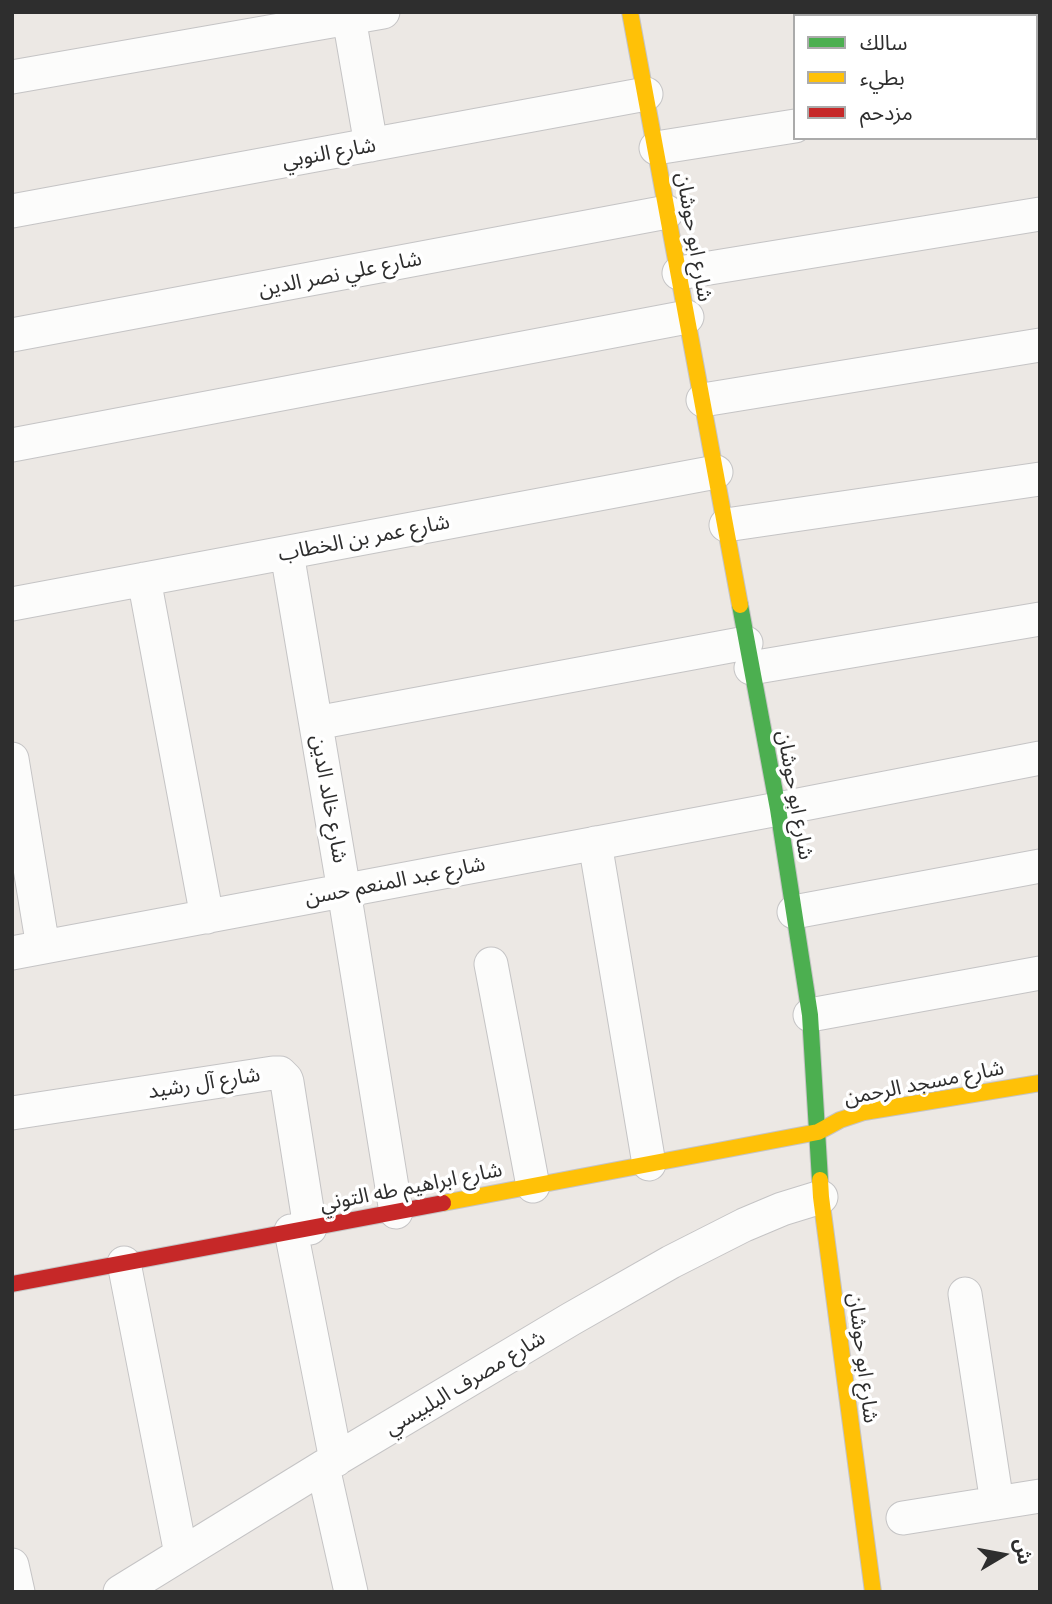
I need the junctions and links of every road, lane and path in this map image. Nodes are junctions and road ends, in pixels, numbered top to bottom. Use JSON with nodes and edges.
{"nodes":[{"id":1,"x":383,"y":12,"type":"edge"},
{"id":2,"x":630,"y":12,"type":"edge"},
{"id":3,"x":349,"y":15,"type":"edge"},
{"id":4,"x":12,"y":77,"type":"edge"},
{"id":5,"x":646,"y":94,"type":"junction"},
{"id":6,"x":793,"y":126,"type":"edge"},
{"id":7,"x":371,"y":145,"type":"junction"},
{"id":8,"x":656,"y":148,"type":"junction"},
{"id":9,"x":12,"y":211,"type":"edge"},
{"id":10,"x":667,"y":212,"type":"junction"},
{"id":11,"x":1040,"y":214,"type":"edge"},
{"id":12,"x":679,"y":273,"type":"junction"},
{"id":13,"x":687,"y":317,"type":"junction"},
{"id":14,"x":12,"y":335,"type":"edge"},
{"id":15,"x":1040,"y":345,"type":"edge"},
{"id":16,"x":703,"y":400,"type":"junction"},
{"id":17,"x":12,"y":445,"type":"edge"},
{"id":18,"x":716,"y":472,"type":"junction"},
{"id":19,"x":1040,"y":479,"type":"edge"},
{"id":20,"x":726,"y":525,"type":"junction"},
{"id":21,"x":287,"y":553,"type":"junction"},
{"id":22,"x":144,"y":579,"type":"junction"},
{"id":23,"x":12,"y":604,"type":"edge"},
{"id":24,"x":1040,"y":619,"type":"edge"},
{"id":25,"x":749,"y":655,"type":"junction"},
{"id":26,"x":316,"y":723,"type":"junction"},
{"id":27,"x":12,"y":758,"type":"edge"},
{"id":28,"x":1040,"y":758,"type":"edge"},
{"id":29,"x":778,"y":809,"type":"junction"},
{"id":30,"x":595,"y":843,"type":"junction"},
{"id":31,"x":1040,"y":866,"type":"edge"},
{"id":32,"x":344,"y":891,"type":"junction"},
{"id":33,"x":794,"y":912,"type":"junction"},
{"id":34,"x":207,"y":916,"type":"junction"},
{"id":35,"x":28,"y":950,"type":"edge"},
{"id":36,"x":491,"y":964,"type":"dead end"},
{"id":37,"x":1040,"y":973,"type":"edge"},
{"id":38,"x":810,"y":1015,"type":"junction"},
{"id":39,"x":1040,"y":1083,"type":"edge"},
{"id":40,"x":12,"y":1113,"type":"edge"},
{"id":41,"x":818,"y":1132,"type":"junction"},
{"id":42,"x":649,"y":1164,"type":"junction"},
{"id":43,"x":533,"y":1186,"type":"junction"},
{"id":44,"x":821,"y":1197,"type":"junction"},
{"id":45,"x":396,"y":1212,"type":"junction"},
{"id":46,"x":301,"y":1229,"type":"junction"},
{"id":47,"x":124,"y":1263,"type":"junction"},
{"id":48,"x":12,"y":1284,"type":"edge"},
{"id":49,"x":965,"y":1294,"type":"dead end"},
{"id":50,"x":329,"y":1464,"type":"junction"},
{"id":51,"x":1040,"y":1496,"type":"edge"},
{"id":52,"x":998,"y":1503,"type":"junction"},
{"id":53,"x":903,"y":1518,"type":"dead end"},
{"id":54,"x":181,"y":1554,"type":"junction"},
{"id":55,"x":12,"y":1565,"type":"edge"},
{"id":56,"x":18,"y":1592,"type":"edge"},
{"id":57,"x":120,"y":1592,"type":"edge"},
{"id":58,"x":351,"y":1592,"type":"edge"},
{"id":59,"x":873,"y":1592,"type":"edge"}],
"edges":[{"from":1,"to":3,"type":"street"},
{"from":2,"to":5,"type":"street","name":"شارع ابو حوشان"},
{"from":3,"to":4,"type":"street"},
{"from":3,"to":7,"type":"street"},
{"from":5,"to":7,"type":"street","name":"شارع النوبي"},
{"from":5,"to":8,"type":"street","name":"شارع ابو حوشان"},
{"from":6,"to":8,"type":"street"},
{"from":7,"to":9,"type":"street","name":"شارع النوبي"},
{"from":8,"to":10,"type":"street","name":"شارع ابو حوشان"},
{"from":10,"to":12,"type":"street","name":"شارع ابو حوشان"},
{"from":10,"to":14,"type":"street","name":"شارع علي نصر الدين"},
{"from":11,"to":12,"type":"street"},
{"from":12,"to":13,"type":"street","name":"شارع ابو حوشان"},
{"from":13,"to":16,"type":"street","name":"شارع ابو حوشان"},
{"from":13,"to":17,"type":"street"},
{"from":15,"to":16,"type":"street"},
{"from":16,"to":18,"type":"street","name":"شارع ابو حوشان"},
{"from":18,"to":20,"type":"street","name":"شارع ابو حوشان"},
{"from":18,"to":21,"type":"street","name":"شارع عمر بن الخطاب"},
{"from":19,"to":20,"type":"street"},
{"from":20,"to":25,"type":"street","name":"شارع ابو حوشان"},
{"from":21,"to":22,"type":"street","name":"شارع عمر بن الخطاب"},
{"from":21,"to":26,"type":"street","name":"شارع خالد الدين"},
{"from":22,"to":23,"type":"street","name":"شارع عمر بن الخطاب"},
{"from":22,"to":34,"type":"street"},
{"from":24,"to":25,"type":"street"},
{"from":25,"to":26,"type":"street"},
{"from":25,"to":29,"type":"street","name":"شارع ابو حوشان"},
{"from":26,"to":32,"type":"street","name":"شارع خالد الدين"},
{"from":27,"to":35,"type":"street"},
{"from":28,"to":29,"type":"street","name":"شارع عبد المنعم حسن"},
{"from":29,"to":30,"type":"street","name":"شارع عبد المنعم حسن"},
{"from":29,"to":33,"type":"street","name":"شارع ابو حوشان"},
{"from":30,"to":32,"type":"street","name":"شارع عبد المنعم حسن"},
{"from":30,"to":42,"type":"street"},
{"from":31,"to":33,"type":"street"},
{"from":32,"to":34,"type":"street","name":"شارع عبد المنعم حسن"},
{"from":32,"to":45,"type":"street","name":"شارع خالد الدين"},
{"from":33,"to":38,"type":"street","name":"شارع ابو حوشان"},
{"from":34,"to":35,"type":"street","name":"شارع عبد المنعم حسن"},
{"from":36,"to":43,"type":"street"},
{"from":37,"to":38,"type":"street"},
{"from":38,"to":41,"type":"street","name":"شارع ابو حوشان"},
{"from":39,"to":41,"type":"street","name":"شارع مسجد الرحمن"},
{"from":40,"to":46,"type":"street","name":"شارع آل رشيد"},
{"from":41,"to":42,"type":"street","name":"شارع ابراهيم طه التوني"},
{"from":41,"to":44,"type":"street","name":"شارع ابو حوشان"},
{"from":42,"to":43,"type":"street","name":"شارع ابراهيم طه التوني"},
{"from":43,"to":45,"type":"street","name":"شارع ابراهيم طه التوني"},
{"from":44,"to":50,"type":"street","name":"شارع مصرف البلبيسي"},
{"from":44,"to":59,"type":"street","name":"شارع ابو حوشان"},
{"from":45,"to":46,"type":"street","name":"شارع ابراهيم طه التوني"},
{"from":46,"to":47,"type":"street","name":"شارع ابراهيم طه التوني"},
{"from":46,"to":50,"type":"street"},
{"from":47,"to":48,"type":"street","name":"شارع ابراهيم طه التوني"},
{"from":47,"to":54,"type":"street"},
{"from":49,"to":52,"type":"street"},
{"from":50,"to":54,"type":"street","name":"شارع مصرف البلبيسي"},
{"from":50,"to":58,"type":"street"},
{"from":51,"to":52,"type":"street"},
{"from":52,"to":53,"type":"street"},
{"from":54,"to":57,"type":"street","name":"شارع مصرف البلبيسي"},
{"from":55,"to":56,"type":"street"}]}
